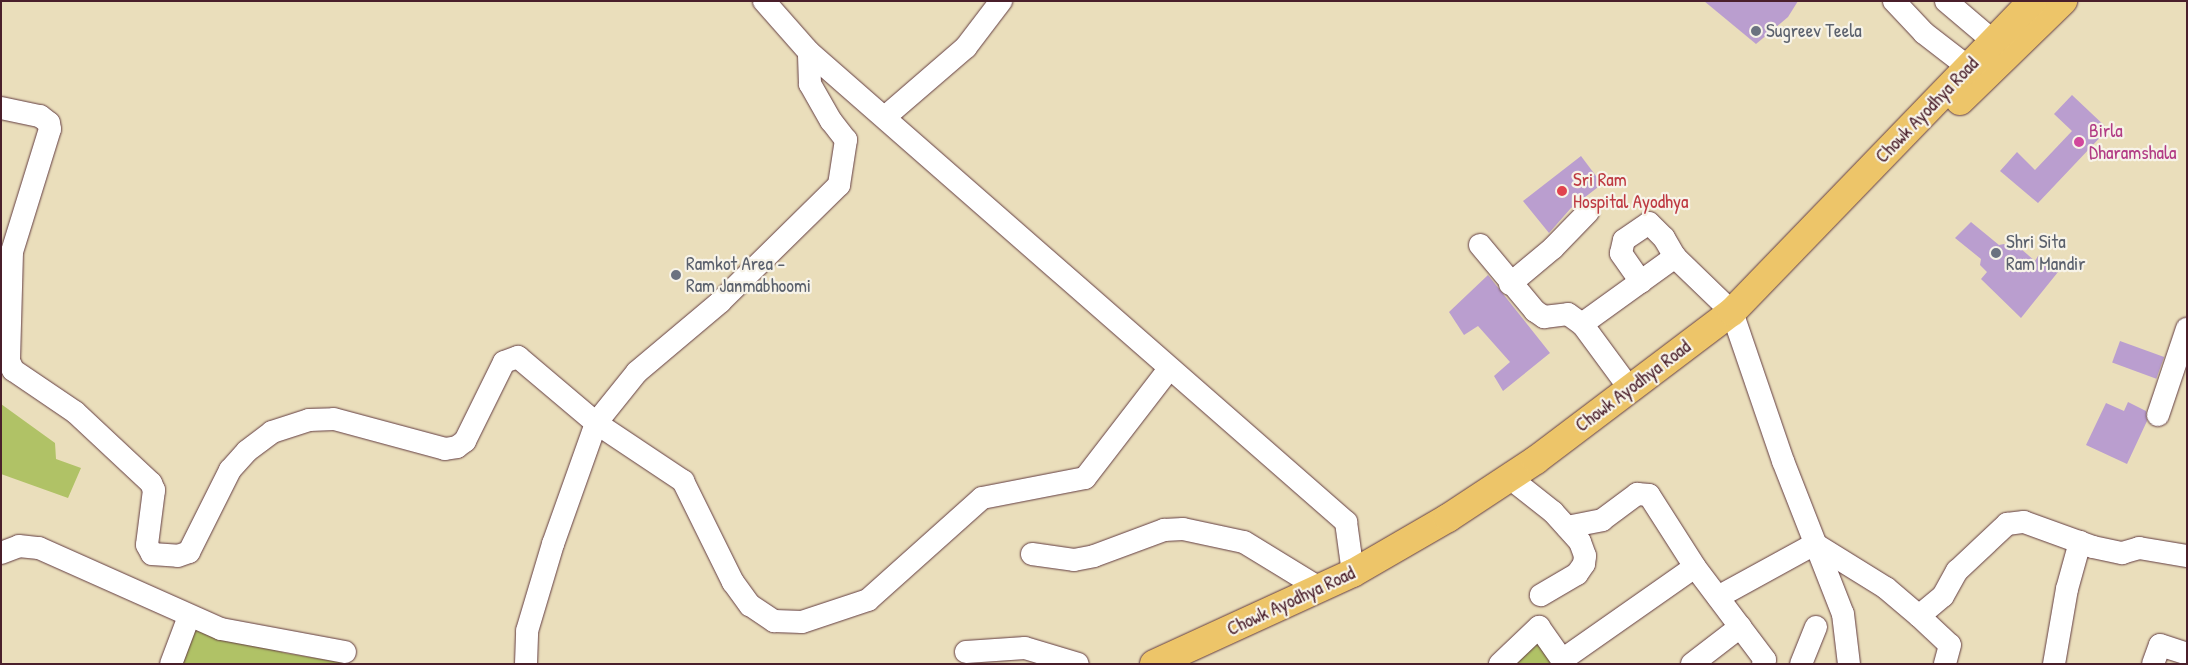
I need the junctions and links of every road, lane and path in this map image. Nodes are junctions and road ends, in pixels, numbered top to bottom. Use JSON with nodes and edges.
{"nodes":[{"id":1,"x":764,"y":1,"type":"edge"},
{"id":2,"x":1001,"y":1,"type":"edge"},
{"id":3,"x":1894,"y":1,"type":"edge"},
{"id":4,"x":1946,"y":1,"type":"edge"},
{"id":5,"x":2032,"y":1,"type":"edge"},
{"id":6,"x":2063,"y":1,"type":"edge"},
{"id":7,"x":1993,"y":41,"type":"junction"},
{"id":8,"x":809,"y":52,"type":"junction"},
{"id":9,"x":1968,"y":67,"type":"junction"},
{"id":10,"x":1,"y":108,"type":"edge"},
{"id":11,"x":885,"y":117,"type":"junction"},
{"id":12,"x":1588,"y":212,"type":"dead end"},
{"id":13,"x":1480,"y":246,"type":"dead end"},
{"id":14,"x":1675,"y":257,"type":"junction"},
{"id":15,"x":1641,"y":282,"type":"junction"},
{"id":16,"x":1510,"y":284,"type":"junction"},
{"id":17,"x":1734,"y":319,"type":"junction"},
{"id":18,"x":1582,"y":324,"type":"junction"},
{"id":19,"x":2187,"y":329,"type":"edge"},
{"id":20,"x":1169,"y":369,"type":"junction"},
{"id":21,"x":1630,"y":389,"type":"junction"},
{"id":22,"x":2158,"y":415,"type":"dead end"},
{"id":23,"x":596,"y":423,"type":"junction"},
{"id":24,"x":1517,"y":483,"type":"junction"},
{"id":25,"x":1567,"y":527,"type":"junction"},
{"id":26,"x":2080,"y":542,"type":"junction"},
{"id":27,"x":1815,"y":544,"type":"junction"},
{"id":28,"x":1,"y":553,"type":"edge"},
{"id":29,"x":1032,"y":554,"type":"dead end"},
{"id":30,"x":2187,"y":556,"type":"edge"},
{"id":31,"x":1695,"y":567,"type":"junction"},
{"id":32,"x":1353,"y":573,"type":"junction"},
{"id":33,"x":1319,"y":588,"type":"junction"},
{"id":34,"x":1541,"y":595,"type":"dead end"},
{"id":35,"x":1718,"y":597,"type":"junction"},
{"id":36,"x":189,"y":616,"type":"junction"},
{"id":37,"x":1919,"y":616,"type":"junction"},
{"id":38,"x":1740,"y":627,"type":"junction"},
{"id":39,"x":1816,"y":627,"type":"dead end"},
{"id":40,"x":346,"y":652,"type":"dead end"},
{"id":41,"x":966,"y":652,"type":"dead end"},
{"id":42,"x":2187,"y":654,"type":"edge"},
{"id":43,"x":1563,"y":662,"type":"edge"},
{"id":44,"x":171,"y":664,"type":"edge"},
{"id":45,"x":526,"y":664,"type":"edge"},
{"id":46,"x":1078,"y":664,"type":"edge"},
{"id":47,"x":1154,"y":664,"type":"edge"},
{"id":48,"x":1188,"y":664,"type":"edge"},
{"id":49,"x":1500,"y":664,"type":"edge"},
{"id":50,"x":1692,"y":664,"type":"edge"},
{"id":51,"x":1763,"y":664,"type":"edge"},
{"id":52,"x":1801,"y":664,"type":"edge"},
{"id":53,"x":1849,"y":664,"type":"edge"},
{"id":54,"x":1944,"y":664,"type":"edge"},
{"id":55,"x":2054,"y":664,"type":"edge"},
{"id":56,"x":2153,"y":664,"type":"edge"}],
"edges":[{"from":1,"to":8,"type":"street"},
{"from":2,"to":11,"type":"street"},
{"from":3,"to":9,"type":"street"},
{"from":4,"to":7,"type":"street"},
{"from":5,"to":7,"type":"main road","name":"Chowk Ayodhya Road"},
{"from":6,"to":17,"type":"main road"},
{"from":7,"to":9,"type":"main road","name":"Chowk Ayodhya Road"},
{"from":8,"to":11,"type":"street"},
{"from":8,"to":23,"type":"street"},
{"from":9,"to":17,"type":"main road","name":"Chowk Ayodhya Road"},
{"from":10,"to":23,"type":"street"},
{"from":11,"to":20,"type":"street"},
{"from":12,"to":16,"type":"street"},
{"from":13,"to":16,"type":"street"},
{"from":14,"to":15,"type":"street"},
{"from":14,"to":15,"type":"street"},
{"from":14,"to":17,"type":"street"},
{"from":15,"to":18,"type":"street"},
{"from":16,"to":18,"type":"street"},
{"from":17,"to":21,"type":"main road","name":"Chowk Ayodhya Road"},
{"from":17,"to":24,"type":"main road"},
{"from":17,"to":27,"type":"street"},
{"from":18,"to":21,"type":"street"},
{"from":19,"to":22,"type":"street"},
{"from":20,"to":23,"type":"street"},
{"from":20,"to":32,"type":"street"},
{"from":21,"to":24,"type":"main road","name":"Chowk Ayodhya Road"},
{"from":23,"to":45,"type":"street"},
{"from":24,"to":25,"type":"street"},
{"from":24,"to":32,"type":"main road","name":"Chowk Ayodhya Road"},
{"from":24,"to":48,"type":"main road"},
{"from":25,"to":31,"type":"street"},
{"from":25,"to":34,"type":"street"},
{"from":26,"to":30,"type":"street"},
{"from":26,"to":37,"type":"street"},
{"from":26,"to":55,"type":"street"},
{"from":27,"to":35,"type":"street"},
{"from":27,"to":37,"type":"street"},
{"from":27,"to":53,"type":"street"},
{"from":28,"to":36,"type":"street"},
{"from":29,"to":33,"type":"street"},
{"from":31,"to":35,"type":"street"},
{"from":31,"to":43,"type":"street"},
{"from":32,"to":33,"type":"main road","name":"Chowk Ayodhya Road"},
{"from":33,"to":47,"type":"main road","name":"Chowk Ayodhya Road"},
{"from":35,"to":38,"type":"street"},
{"from":36,"to":40,"type":"street"},
{"from":36,"to":44,"type":"street"},
{"from":37,"to":54,"type":"street"},
{"from":38,"to":50,"type":"street"},
{"from":38,"to":51,"type":"street"},
{"from":39,"to":52,"type":"street"},
{"from":41,"to":46,"type":"street"},
{"from":42,"to":56,"type":"street"},
{"from":43,"to":49,"type":"street"}]}
